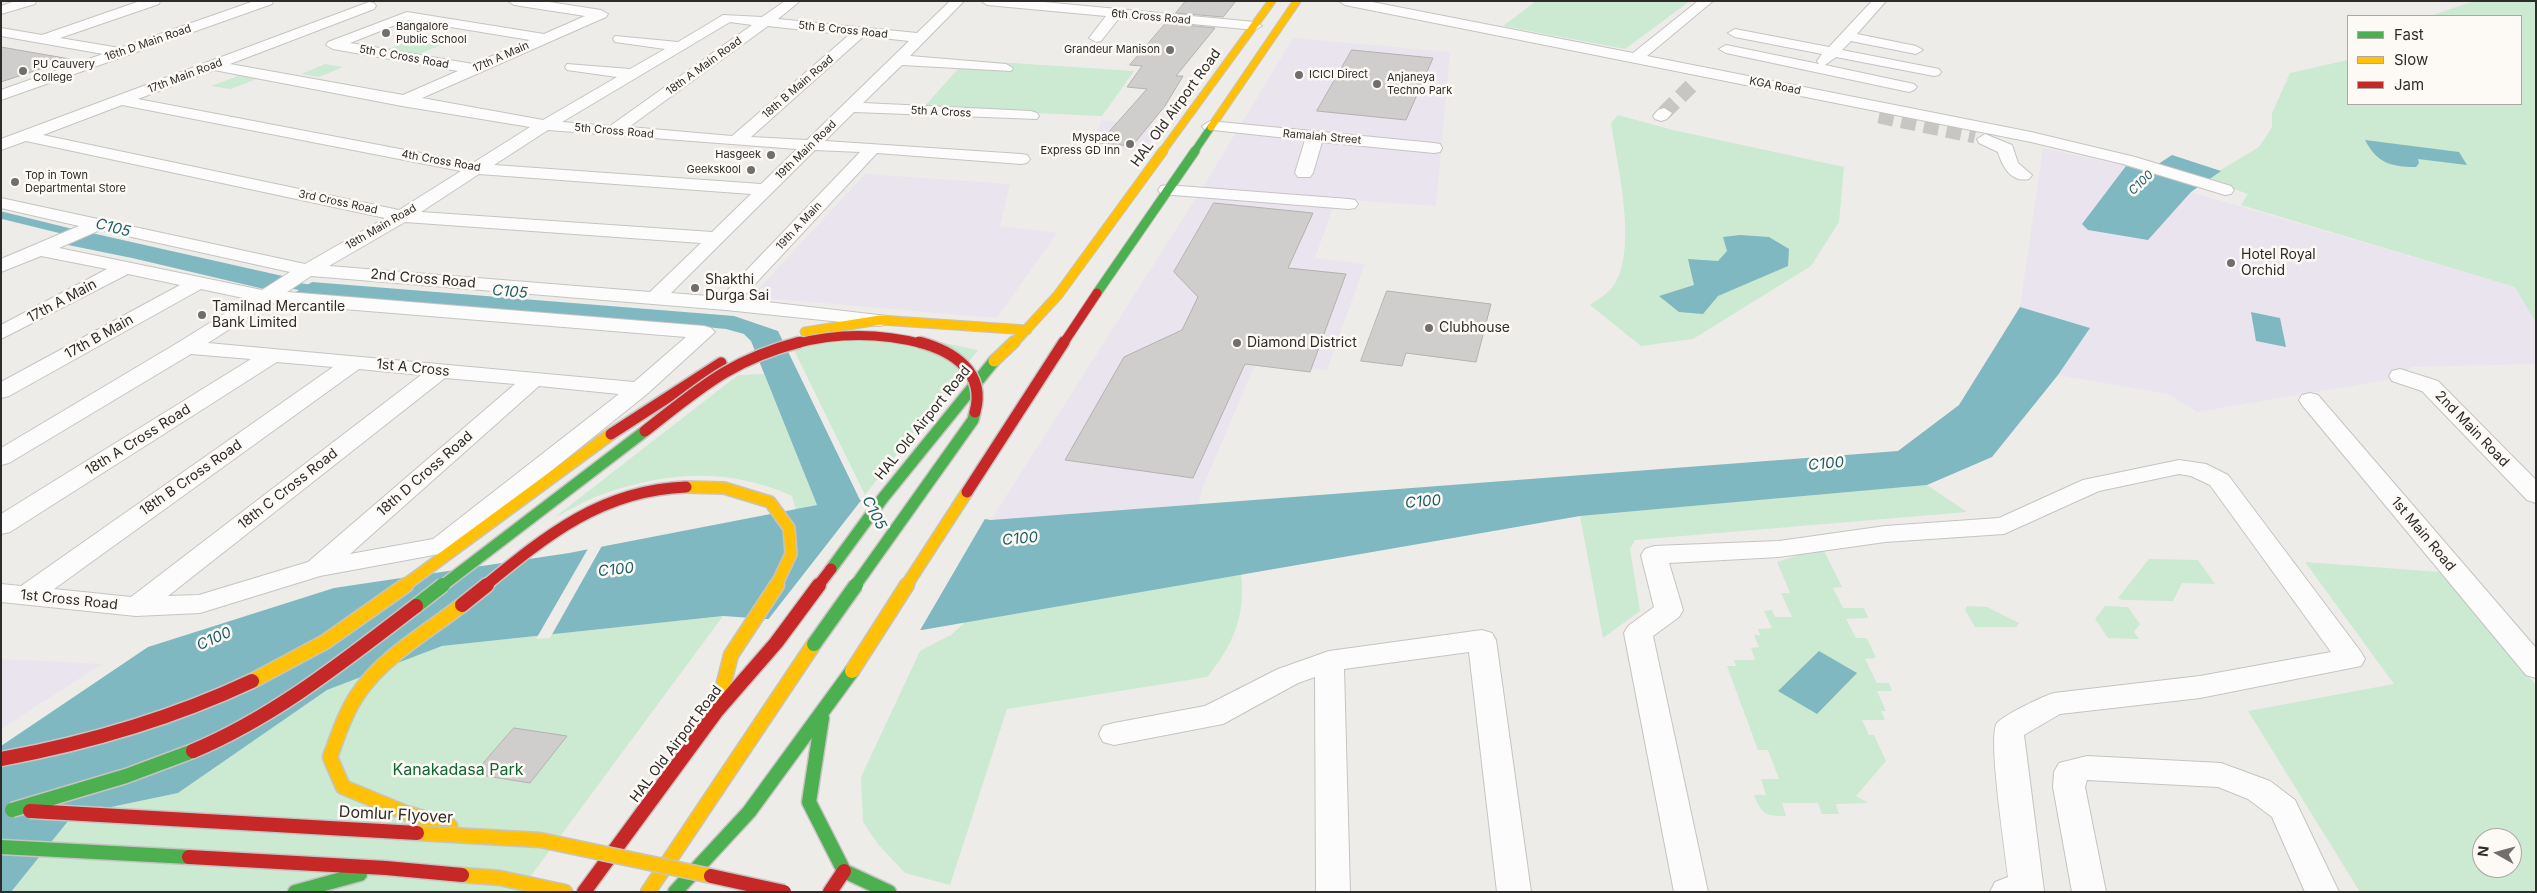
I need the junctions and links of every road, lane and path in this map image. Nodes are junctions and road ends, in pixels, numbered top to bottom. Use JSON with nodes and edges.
{"nodes":[{"id":1,"x":30,"y":1,"type":"edge"},
{"id":2,"x":154,"y":1,"type":"edge"},
{"id":3,"x":267,"y":1,"type":"edge"},
{"id":4,"x":514,"y":1,"type":"edge"},
{"id":5,"x":794,"y":1,"type":"edge"},
{"id":6,"x":958,"y":1,"type":"edge"},
{"id":7,"x":986,"y":1,"type":"edge"},
{"id":8,"x":1272,"y":1,"type":"edge"},
{"id":9,"x":1297,"y":1,"type":"edge"},
{"id":10,"x":1345,"y":1,"type":"edge"},
{"id":11,"x":1707,"y":1,"type":"edge"},
{"id":12,"x":1880,"y":1,"type":"edge"},
{"id":13,"x":369,"y":6,"type":"dead end"},
{"id":14,"x":1,"y":10,"type":"edge"},
{"id":15,"x":1116,"y":13,"type":"junction"},
{"id":16,"x":766,"y":22,"type":"junction"},
{"id":17,"x":1255,"y":26,"type":"junction"},
{"id":18,"x":1,"y":32,"type":"edge"},
{"id":19,"x":861,"y":32,"type":"junction"},
{"id":20,"x":1735,"y":34,"type":"dead end"},
{"id":21,"x":19,"y":35,"type":"junction"},
{"id":22,"x":1848,"y":36,"type":"junction"},
{"id":23,"x":545,"y":38,"type":"junction"},
{"id":24,"x":921,"y":38,"type":"junction"},
{"id":25,"x":1096,"y":38,"type":"dead end"},
{"id":26,"x":42,"y":39,"type":"junction"},
{"id":27,"x":620,"y":39,"type":"dead end"},
{"id":28,"x":1,"y":41,"type":"edge"},
{"id":29,"x":680,"y":46,"type":"junction"},
{"id":30,"x":1726,"y":49,"type":"dead end"},
{"id":31,"x":1916,"y":50,"type":"dead end"},
{"id":32,"x":1831,"y":51,"type":"junction"},
{"id":33,"x":120,"y":52,"type":"junction"},
{"id":34,"x":1637,"y":57,"type":"junction"},
{"id":35,"x":899,"y":60,"type":"junction"},
{"id":36,"x":213,"y":65,"type":"junction"},
{"id":37,"x":572,"y":67,"type":"dead end"},
{"id":38,"x":1006,"y":68,"type":"dead end"},
{"id":39,"x":474,"y":69,"type":"junction"},
{"id":40,"x":1818,"y":69,"type":"junction"},
{"id":41,"x":1701,"y":71,"type":"junction"},
{"id":42,"x":1934,"y":72,"type":"dead end"},
{"id":43,"x":633,"y":74,"type":"junction"},
{"id":44,"x":1687,"y":85,"type":"tunnel mouth"},
{"id":45,"x":1909,"y":86,"type":"dead end"},
{"id":46,"x":1799,"y":91,"type":"junction"},
{"id":47,"x":1,"y":94,"type":"edge"},
{"id":48,"x":121,"y":100,"type":"junction"},
{"id":49,"x":402,"y":101,"type":"junction"},
{"id":50,"x":850,"y":107,"type":"junction"},
{"id":51,"x":1031,"y":116,"type":"dead end"},
{"id":52,"x":545,"y":126,"type":"junction"},
{"id":53,"x":1210,"y":126,"type":"junction"},
{"id":54,"x":613,"y":131,"type":"junction"},
{"id":55,"x":1980,"y":134,"type":"junction"},
{"id":56,"x":24,"y":136,"type":"junction"},
{"id":57,"x":1315,"y":136,"type":"junction"},
{"id":58,"x":736,"y":141,"type":"junction"},
{"id":59,"x":1,"y":145,"type":"edge"},
{"id":60,"x":812,"y":146,"type":"junction"},
{"id":61,"x":873,"y":148,"type":"junction"},
{"id":62,"x":1434,"y":148,"type":"dead end"},
{"id":63,"x":1020,"y":159,"type":"dead end"},
{"id":64,"x":476,"y":169,"type":"junction"},
{"id":65,"x":1304,"y":173,"type":"dead end"},
{"id":66,"x":2023,"y":175,"type":"dead end"},
{"id":67,"x":766,"y":190,"type":"junction"},
{"id":68,"x":1167,"y":190,"type":"junction"},
{"id":69,"x":2224,"y":190,"type":"dead end"},
{"id":70,"x":1,"y":203,"type":"edge"},
{"id":71,"x":1349,"y":204,"type":"dead end"},
{"id":72,"x":402,"y":216,"type":"junction"},
{"id":73,"x":89,"y":228,"type":"junction"},
{"id":74,"x":716,"y":238,"type":"junction"},
{"id":75,"x":44,"y":246,"type":"junction"},
{"id":76,"x":1,"y":266,"type":"edge"},
{"id":77,"x":123,"y":269,"type":"junction"},
{"id":78,"x":303,"y":272,"type":"junction"},
{"id":79,"x":196,"y":284,"type":"junction"},
{"id":80,"x":267,"y":294,"type":"junction"},
{"id":81,"x":654,"y":299,"type":"junction"},
{"id":82,"x":726,"y":304,"type":"junction"},
{"id":83,"x":880,"y":320,"type":"junction"},
{"id":84,"x":1028,"y":330,"type":"junction"},
{"id":85,"x":1,"y":333,"type":"edge"},
{"id":86,"x":187,"y":347,"type":"junction"},
{"id":87,"x":275,"y":354,"type":"junction"},
{"id":88,"x":355,"y":362,"type":"junction"},
{"id":89,"x":440,"y":370,"type":"junction"},
{"id":90,"x":2400,"y":376,"type":"dead end"},
{"id":91,"x":532,"y":380,"type":"junction"},
{"id":92,"x":639,"y":389,"type":"junction"},
{"id":93,"x":1,"y":391,"type":"edge"},
{"id":94,"x":2310,"y":400,"type":"dead end"},
{"id":95,"x":1,"y":458,"type":"edge"},
{"id":96,"x":2536,"y":495,"type":"edge"},
{"id":97,"x":1,"y":526,"type":"edge"},
{"id":98,"x":317,"y":568,"type":"junction"},
{"id":99,"x":14,"y":594,"type":"edge"},
{"id":100,"x":136,"y":607,"type":"junction"},
{"id":101,"x":1329,"y":661,"type":"junction"},
{"id":102,"x":2536,"y":668,"type":"edge"},
{"id":103,"x":716,"y":712,"type":"junction"},
{"id":104,"x":822,"y":714,"type":"junction"},
{"id":105,"x":1114,"y":734,"type":"dead end"},
{"id":106,"x":1,"y":759,"type":"edge"},
{"id":107,"x":6,"y":810,"type":"edge"},
{"id":108,"x":749,"y":812,"type":"junction"},
{"id":109,"x":488,"y":836,"type":"junction"},
{"id":110,"x":1,"y":847,"type":"edge"},
{"id":111,"x":386,"y":868,"type":"junction"},
{"id":112,"x":844,"y":871,"type":"junction"},
{"id":113,"x":708,"y":884,"type":"dead end"},
{"id":114,"x":295,"y":892,"type":"edge"},
{"id":115,"x":565,"y":892,"type":"edge"},
{"id":116,"x":584,"y":892,"type":"edge"},
{"id":117,"x":648,"y":892,"type":"edge"},
{"id":118,"x":675,"y":892,"type":"edge"},
{"id":119,"x":784,"y":892,"type":"edge"},
{"id":120,"x":830,"y":892,"type":"edge"},
{"id":121,"x":889,"y":892,"type":"edge"},
{"id":122,"x":1333,"y":892,"type":"edge"},
{"id":123,"x":1514,"y":892,"type":"edge"},
{"id":124,"x":1691,"y":892,"type":"edge"},
{"id":125,"x":2007,"y":892,"type":"edge"},
{"id":126,"x":2089,"y":892,"type":"edge"},
{"id":127,"x":2322,"y":892,"type":"edge"}],
"edges":[{"from":1,"to":14,"type":"street"},
{"from":2,"to":26,"type":"street"},
{"from":3,"to":33,"type":"street","name":"16th D Main Road"},
{"from":4,"to":23,"type":"street","name":"17th A Main"},
{"from":5,"to":16,"type":"street","name":"18th A Main Road"},
{"from":6,"to":24,"type":"street","name":"19th Main Road"},
{"from":7,"to":15,"type":"street","name":"6th Cross Road"},
{"from":8,"to":17,"type":"main road","name":"HAL Old Airport Road"},
{"from":9,"to":53,"type":"main road"},
{"from":10,"to":34,"type":"street","name":"KGA Road"},
{"from":11,"to":34,"type":"street"},
{"from":12,"to":22,"type":"street"},
{"from":13,"to":36,"type":"street","name":"17th Main Road"},
{"from":15,"to":17,"type":"street","name":"6th Cross Road"},
{"from":15,"to":25,"type":"street"},
{"from":16,"to":19,"type":"street","name":"5th B Cross Road"},
{"from":16,"to":29,"type":"street","name":"18th Main Road"},
{"from":16,"to":54,"type":"street","name":"18th A Main Road"},
{"from":17,"to":84,"type":"main road","name":"HAL Old Airport Road"},
{"from":18,"to":21,"type":"street"},
{"from":19,"to":24,"type":"street","name":"5th B Cross Road"},
{"from":19,"to":58,"type":"street","name":"18th B Main Road"},
{"from":20,"to":32,"type":"street"},
{"from":21,"to":26,"type":"street"},
{"from":21,"to":28,"type":"street"},
{"from":22,"to":31,"type":"street"},
{"from":22,"to":32,"type":"street"},
{"from":23,"to":39,"type":"street","name":"17th A Main"},
{"from":23,"to":39,"type":"street","name":"5th C Cross Road"},
{"from":24,"to":35,"type":"street","name":"19th Main Road"},
{"from":26,"to":33,"type":"street"},
{"from":27,"to":29,"type":"street"},
{"from":29,"to":43,"type":"street","name":"18th Main Road"},
{"from":30,"to":40,"type":"street"},
{"from":32,"to":40,"type":"street"},
{"from":32,"to":42,"type":"street"},
{"from":33,"to":47,"type":"street","name":"16th D Main Road"},
{"from":34,"to":41,"type":"street","name":"KGA Road"},
{"from":35,"to":38,"type":"street"},
{"from":35,"to":50,"type":"street","name":"19th Main Road"},
{"from":36,"to":48,"type":"street","name":"17th Main Road"},
{"from":36,"to":49,"type":"street","name":"5th Cross Road"},
{"from":37,"to":43,"type":"street"},
{"from":39,"to":49,"type":"street","name":"17th A Main"},
{"from":40,"to":45,"type":"street"},
{"from":40,"to":46,"type":"street"},
{"from":41,"to":44,"type":"street"},
{"from":41,"to":46,"type":"street","name":"KGA Road"},
{"from":43,"to":52,"type":"street","name":"18th Main Road"},
{"from":46,"to":55,"type":"street","name":"KGA Road"},
{"from":48,"to":56,"type":"street","name":"17th Main Road"},
{"from":48,"to":64,"type":"street","name":"4th Cross Road"},
{"from":49,"to":52,"type":"street","name":"5th Cross Road"},
{"from":50,"to":51,"type":"street","name":"5th A Cross"},
{"from":50,"to":60,"type":"street","name":"19th Main Road"},
{"from":52,"to":54,"type":"street","name":"5th Cross Road"},
{"from":52,"to":64,"type":"street","name":"18th Main Road"},
{"from":53,"to":57,"type":"street","name":"Ramaiah Street"},
{"from":53,"to":68,"type":"main road"},
{"from":54,"to":58,"type":"street","name":"5th Cross Road"},
{"from":55,"to":66,"type":"street"},
{"from":55,"to":69,"type":"street","name":"KGA Road"},
{"from":56,"to":59,"type":"street","name":"17th Main Road"},
{"from":56,"to":72,"type":"street","name":"3rd Cross Road"},
{"from":57,"to":62,"type":"street","name":"Ramaiah Street"},
{"from":57,"to":65,"type":"street"},
{"from":58,"to":60,"type":"street","name":"5th Cross Road"},
{"from":60,"to":61,"type":"street","name":"5th Cross Road"},
{"from":60,"to":67,"type":"street","name":"19th Main Road"},
{"from":61,"to":63,"type":"street","name":"5th Cross Road"},
{"from":61,"to":82,"type":"street","name":"19th A Main"},
{"from":64,"to":67,"type":"street","name":"4th Cross Road"},
{"from":64,"to":72,"type":"street","name":"18th Main Road"},
{"from":67,"to":74,"type":"street","name":"19th Main Road"},
{"from":68,"to":71,"type":"street"},
{"from":68,"to":104,"type":"main road"},
{"from":70,"to":73,"type":"street","name":"2nd Cross Road"},
{"from":72,"to":74,"type":"street","name":"3rd Cross Road"},
{"from":72,"to":78,"type":"street","name":"18th Main Road"},
{"from":73,"to":75,"type":"street"},
{"from":73,"to":78,"type":"street","name":"2nd Cross Road"},
{"from":74,"to":81,"type":"street","name":"19th Main Road"},
{"from":75,"to":76,"type":"street"},
{"from":75,"to":77,"type":"street"},
{"from":77,"to":79,"type":"street"},
{"from":77,"to":85,"type":"street","name":"17th A Main"},
{"from":78,"to":80,"type":"street","name":"18th Main Road"},
{"from":78,"to":81,"type":"street","name":"2nd Cross Road"},
{"from":79,"to":80,"type":"street"},
{"from":79,"to":93,"type":"street","name":"17th B Main"},
{"from":80,"to":86,"type":"street","name":"18th Main Road"},
{"from":80,"to":92,"type":"street","name":"1st Cross Road"},
{"from":81,"to":82,"type":"street","name":"2nd Cross Road"},
{"from":82,"to":83,"type":"street","name":"2nd Cross Road"},
{"from":83,"to":84,"type":"main road"},
{"from":83,"to":106,"type":"main road"},
{"from":84,"to":103,"type":"main road","name":"HAL Old Airport Road"},
{"from":86,"to":87,"type":"street","name":"1st A Cross"},
{"from":86,"to":95,"type":"street","name":"18th Main Road"},
{"from":87,"to":88,"type":"street","name":"1st A Cross"},
{"from":87,"to":97,"type":"street","name":"18th A Cross Road"},
{"from":88,"to":89,"type":"street","name":"1st A Cross"},
{"from":88,"to":99,"type":"street","name":"18th B Cross Road"},
{"from":89,"to":91,"type":"street","name":"1st A Cross"},
{"from":89,"to":100,"type":"street","name":"18th C Cross Road"},
{"from":90,"to":96,"type":"street","name":"2nd Main Road"},
{"from":91,"to":92,"type":"street","name":"1st A Cross"},
{"from":91,"to":98,"type":"street","name":"18th D Cross Road"},
{"from":92,"to":98,"type":"street","name":"1st Cross Road"},
{"from":94,"to":102,"type":"street","name":"1st Main Road"},
{"from":98,"to":100,"type":"street","name":"1st Cross Road"},
{"from":99,"to":100,"type":"street","name":"1st Cross Road"},
{"from":101,"to":105,"type":"street"},
{"from":101,"to":122,"type":"street"},
{"from":101,"to":123,"type":"street"},
{"from":103,"to":109,"type":"main road","bridge":true},
{"from":103,"to":116,"type":"main road","name":"HAL Old Airport Road"},
{"from":104,"to":108,"type":"main road"},
{"from":104,"to":112,"type":"main road"},
{"from":107,"to":109,"type":"main road","name":"Domlur Flyover","bridge":true},
{"from":107,"to":117,"type":"main road","bridge":true},
{"from":108,"to":113,"type":"main road"},
{"from":108,"to":118,"type":"main road"},
{"from":109,"to":119,"type":"main road","name":"Domlur Flyover","bridge":true},
{"from":110,"to":111,"type":"main road"},
{"from":111,"to":114,"type":"main road"},
{"from":111,"to":115,"type":"main road"},
{"from":112,"to":120,"type":"main road"},
{"from":112,"to":121,"type":"main road"},
{"from":124,"to":125,"type":"street"},
{"from":126,"to":127,"type":"street"}]}
